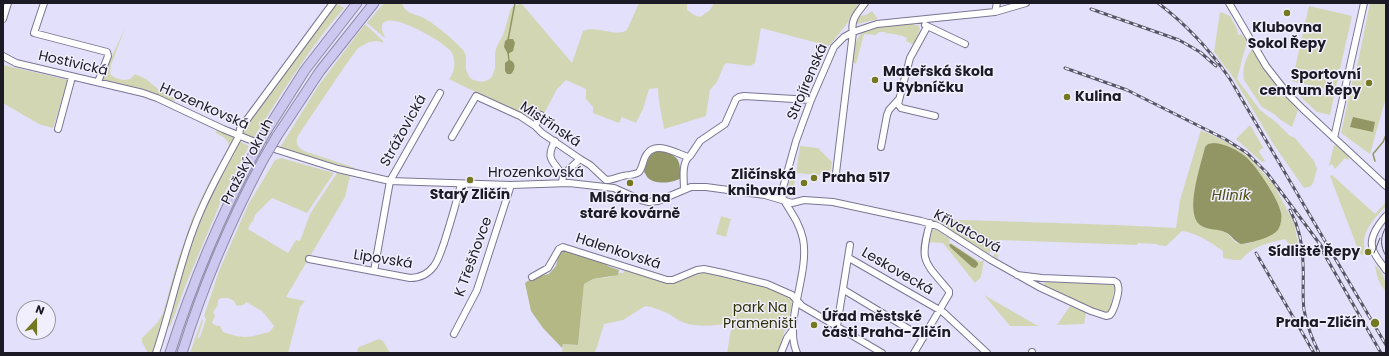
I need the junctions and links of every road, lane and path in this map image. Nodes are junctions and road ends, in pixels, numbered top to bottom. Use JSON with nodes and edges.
{"nodes":[{"id":1,"x":8,"y":3,"type":"edge"},
{"id":2,"x":44,"y":3,"type":"edge"},
{"id":3,"x":333,"y":3,"type":"edge"},
{"id":4,"x":357,"y":3,"type":"edge"},
{"id":5,"x":865,"y":3,"type":"edge"},
{"id":6,"x":997,"y":3,"type":"edge"},
{"id":7,"x":1026,"y":3,"type":"edge"},
{"id":8,"x":1229,"y":3,"type":"edge"},
{"id":9,"x":1364,"y":3,"type":"edge"},
{"id":10,"x":372,"y":5,"type":"edge"},
{"id":11,"x":995,"y":12,"type":"junction"},
{"id":12,"x":3,"y":19,"type":"edge"},
{"id":13,"x":920,"y":20,"type":"junction"},
{"id":14,"x":927,"y":27,"type":"junction"},
{"id":15,"x":852,"y":32,"type":"junction"},
{"id":16,"x":965,"y":44,"type":"dead end"},
{"id":17,"x":3,"y":56,"type":"edge"},
{"id":18,"x":72,"y":77,"type":"junction"},
{"id":19,"x":98,"y":82,"type":"junction"},
{"id":20,"x":139,"y":92,"type":"joint"},
{"id":21,"x":440,"y":92,"type":"dead end"},
{"id":22,"x":899,"y":99,"type":"junction"},
{"id":23,"x":811,"y":100,"type":"junction"},
{"id":24,"x":541,"y":115,"type":"dead end"},
{"id":25,"x":935,"y":116,"type":"dead end"},
{"id":26,"x":535,"y":126,"type":"junction"},
{"id":27,"x":58,"y":129,"type":"dead end"},
{"id":28,"x":239,"y":136,"type":"junction"},
{"id":29,"x":452,"y":137,"type":"dead end"},
{"id":30,"x":1334,"y":138,"type":"junction"},
{"id":31,"x":555,"y":141,"type":"junction"},
{"id":32,"x":881,"y":148,"type":"dead end"},
{"id":33,"x":688,"y":157,"type":"junction"},
{"id":34,"x":580,"y":159,"type":"junction"},
{"id":35,"x":836,"y":173,"type":"dead end"},
{"id":36,"x":563,"y":175,"type":"junction"},
{"id":37,"x":390,"y":181,"type":"junction"},
{"id":38,"x":562,"y":183,"type":"junction"},
{"id":39,"x":461,"y":184,"type":"junction"},
{"id":40,"x":605,"y":184,"type":"junction"},
{"id":41,"x":511,"y":186,"type":"junction"},
{"id":42,"x":1386,"y":186,"type":"edge"},
{"id":43,"x":684,"y":190,"type":"junction"},
{"id":44,"x":785,"y":202,"type":"junction"},
{"id":45,"x":1386,"y":216,"type":"edge"},
{"id":46,"x":930,"y":223,"type":"junction"},
{"id":47,"x":850,"y":245,"type":"dead end"},
{"id":48,"x":848,"y":258,"type":"junction"},
{"id":49,"x":309,"y":259,"type":"dead end"},
{"id":50,"x":1384,"y":265,"type":"edge"},
{"id":51,"x":1386,"y":270,"type":"edge"},
{"id":52,"x":374,"y":271,"type":"junction"},
{"id":53,"x":1017,"y":275,"type":"junction"},
{"id":54,"x":532,"y":277,"type":"dead end"},
{"id":55,"x":1042,"y":278,"type":"junction"},
{"id":56,"x":1039,"y":287,"type":"junction"},
{"id":57,"x":844,"y":290,"type":"junction"},
{"id":58,"x":798,"y":300,"type":"junction"},
{"id":59,"x":939,"y":310,"type":"junction"},
{"id":60,"x":837,"y":326,"type":"junction"},
{"id":61,"x":792,"y":329,"type":"junction"},
{"id":62,"x":454,"y":334,"type":"dead end"},
{"id":63,"x":922,"y":337,"type":"junction"},
{"id":64,"x":156,"y":353,"type":"edge"},
{"id":65,"x":170,"y":353,"type":"edge"},
{"id":66,"x":182,"y":353,"type":"edge"},
{"id":67,"x":781,"y":353,"type":"edge"},
{"id":68,"x":797,"y":353,"type":"edge"},
{"id":69,"x":882,"y":353,"type":"edge"},
{"id":70,"x":914,"y":353,"type":"edge"},
{"id":71,"x":988,"y":353,"type":"edge"}],
"edges":[{"from":1,"to":12,"type":"street"},
{"from":2,"to":19,"type":"street"},
{"from":3,"to":28,"type":"street"},
{"from":4,"to":65,"type":"highway","name":"Pražský okruh","bridge":true},
{"from":5,"to":15,"type":"street"},
{"from":6,"to":11,"type":"street"},
{"from":7,"to":11,"type":"street","name":"Strojírenská"},
{"from":8,"to":30,"type":"street"},
{"from":9,"to":30,"type":"street"},
{"from":10,"to":66,"type":"highway","name":"Pražský okruh","bridge":true},
{"from":11,"to":13,"type":"street","name":"Strojírenská"},
{"from":13,"to":14,"type":"street"},
{"from":13,"to":15,"type":"street","name":"Strojírenská"},
{"from":14,"to":16,"type":"street"},
{"from":14,"to":22,"type":"street"},
{"from":15,"to":23,"type":"street","name":"Strojírenská"},
{"from":15,"to":35,"type":"street"},
{"from":17,"to":18,"type":"street","name":"Hostivická"},
{"from":18,"to":19,"type":"street","name":"Hostivická"},
{"from":18,"to":27,"type":"street"},
{"from":19,"to":20,"type":"street","name":"Hostivická"},
{"from":20,"to":28,"type":"street","name":"Hrozenkovská"},
{"from":21,"to":37,"type":"street","name":"Strážovická"},
{"from":22,"to":25,"type":"street"},
{"from":22,"to":32,"type":"street"},
{"from":23,"to":33,"type":"street"},
{"from":23,"to":44,"type":"street","name":"Strojírenská"},
{"from":24,"to":26,"type":"street"},
{"from":26,"to":29,"type":"street","name":"Mistřínská"},
{"from":26,"to":31,"type":"street","name":"Mistřínská"},
{"from":28,"to":37,"type":"street","name":"Hrozenkovská"},
{"from":28,"to":64,"type":"street"},
{"from":30,"to":42,"type":"street"},
{"from":31,"to":34,"type":"street","name":"Mistřínská"},
{"from":31,"to":36,"type":"street"},
{"from":33,"to":40,"type":"street"},
{"from":33,"to":43,"type":"street"},
{"from":34,"to":36,"type":"street"},
{"from":34,"to":40,"type":"street","name":"Mistřínská"},
{"from":36,"to":38,"type":"street"},
{"from":37,"to":39,"type":"street","name":"Hrozenkovská"},
{"from":37,"to":52,"type":"street","name":"Strážovická"},
{"from":38,"to":40,"type":"street","name":"Hrozenkovská"},
{"from":38,"to":41,"type":"street","name":"Hrozenkovská"},
{"from":39,"to":41,"type":"street","name":"Hrozenkovská"},
{"from":39,"to":52,"type":"street","name":"Lipovská"},
{"from":40,"to":43,"type":"street","name":"Hrozenkovská"},
{"from":41,"to":62,"type":"street","name":"K Třešňovce"},
{"from":43,"to":44,"type":"street","name":"Hrozenkovská"},
{"from":44,"to":46,"type":"street","name":"Křivatcová"},
{"from":44,"to":58,"type":"street"},
{"from":45,"to":50,"type":"street"},
{"from":46,"to":53,"type":"street","name":"Křivatcová"},
{"from":46,"to":59,"type":"street"},
{"from":47,"to":48,"type":"street"},
{"from":48,"to":57,"type":"street"},
{"from":48,"to":59,"type":"street","name":"Leskovecká"},
{"from":49,"to":52,"type":"street","name":"Lipovská"},
{"from":50,"to":51,"type":"street"},
{"from":53,"to":55,"type":"street","name":"Křivatcová"},
{"from":53,"to":56,"type":"street","name":"Křivatcová"},
{"from":54,"to":58,"type":"street","name":"Halenkovská"},
{"from":55,"to":56,"type":"street"},
{"from":55,"to":56,"type":"street","name":"Křivatcová"},
{"from":57,"to":60,"type":"street"},
{"from":57,"to":63,"type":"street"},
{"from":58,"to":60,"type":"street","name":"Halenkovská"},
{"from":58,"to":61,"type":"street"},
{"from":59,"to":63,"type":"street"},
{"from":59,"to":71,"type":"street","name":"Leskovecká"},
{"from":60,"to":69,"type":"street","name":"Halenkovská"},
{"from":61,"to":67,"type":"street"},
{"from":61,"to":68,"type":"street"},
{"from":63,"to":70,"type":"street"}]}
